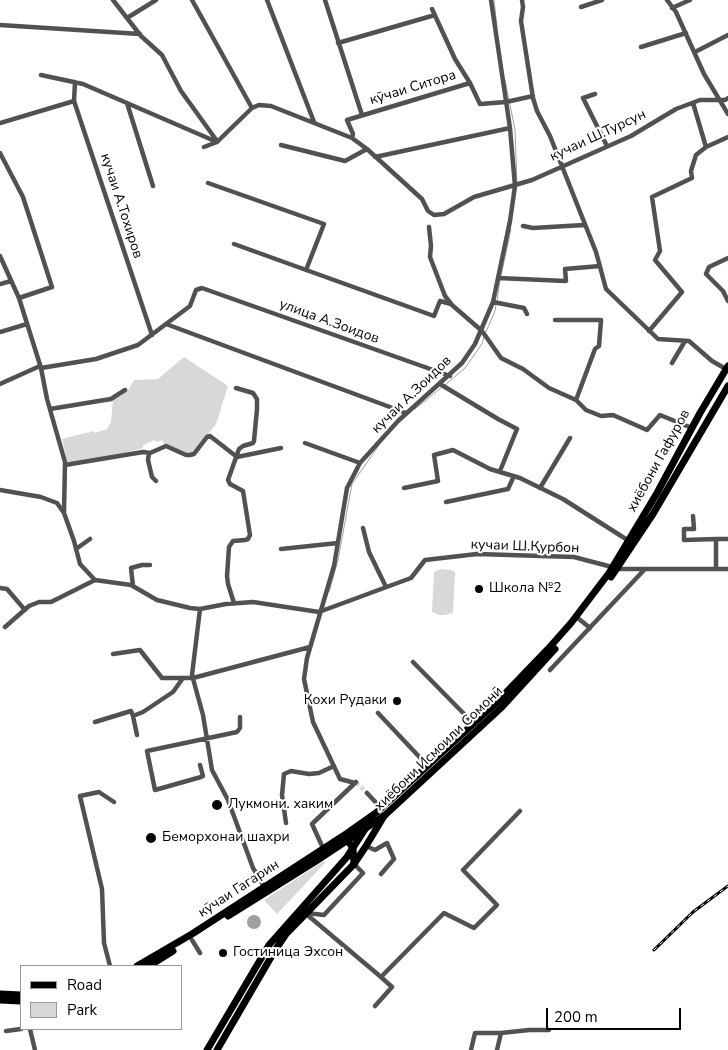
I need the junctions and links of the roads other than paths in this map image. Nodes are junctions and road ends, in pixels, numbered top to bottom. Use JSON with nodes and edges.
{"nodes":[{"id":1,"x":113,"y":0,"type":"edge"},
{"id":2,"x":156,"y":0,"type":"edge"},
{"id":3,"x":192,"y":0,"type":"edge"},
{"id":4,"x":267,"y":0,"type":"edge"},
{"id":5,"x":325,"y":0,"type":"edge"},
{"id":6,"x":491,"y":0,"type":"edge"},
{"id":7,"x":522,"y":0,"type":"edge"},
{"id":8,"x":602,"y":0,"type":"edge"},
{"id":9,"x":667,"y":0,"type":"edge"},
{"id":10,"x":690,"y":0,"type":"edge"},
{"id":11,"x":581,"y":7,"type":"dead end"},
{"id":12,"x":672,"y":8,"type":"junction"},
{"id":13,"x":432,"y":9,"type":"dead end"},
{"id":14,"x":435,"y":15,"type":"junction"},
{"id":15,"x":127,"y":18,"type":"junction"},
{"id":16,"x":0,"y":25,"type":"edge"},
{"id":17,"x":686,"y":33,"type":"junction"},
{"id":18,"x":140,"y":34,"type":"junction"},
{"id":19,"x":728,"y":34,"type":"edge"},
{"id":20,"x":338,"y":43,"type":"junction"},
{"id":21,"x":641,"y":47,"type":"dead end"},
{"id":22,"x":695,"y":52,"type":"junction"},
{"id":23,"x":41,"y":75,"type":"dead end"},
{"id":24,"x":75,"y":82,"type":"junction"},
{"id":25,"x":470,"y":83,"type":"junction"},
{"id":26,"x":595,"y":94,"type":"dead end"},
{"id":27,"x":533,"y":96,"type":"junction"},
{"id":28,"x":728,"y":98,"type":"edge"},
{"id":29,"x":719,"y":100,"type":"junction"},
{"id":30,"x":74,"y":101,"type":"junction"},
{"id":31,"x":508,"y":101,"type":"junction"},
{"id":32,"x":127,"y":103,"type":"junction"},
{"id":33,"x":693,"y":103,"type":"junction"},
{"id":34,"x":252,"y":108,"type":"junction"},
{"id":35,"x":728,"y":114,"type":"edge"},
{"id":36,"x":362,"y":115,"type":"junction"},
{"id":37,"x":0,"y":123,"type":"edge"},
{"id":38,"x":314,"y":123,"type":"junction"},
{"id":39,"x":510,"y":128,"type":"junction"},
{"id":40,"x":352,"y":138,"type":"junction"},
{"id":41,"x":728,"y":138,"type":"edge"},
{"id":42,"x":218,"y":142,"type":"junction"},
{"id":43,"x":280,"y":145,"type":"dead end"},
{"id":44,"x":607,"y":146,"type":"junction"},
{"id":45,"x":204,"y":147,"type":"dead end"},
{"id":46,"x":706,"y":147,"type":"junction"},
{"id":47,"x":367,"y":149,"type":"junction"},
{"id":48,"x":0,"y":154,"type":"edge"},
{"id":49,"x":375,"y":157,"type":"junction"},
{"id":50,"x":562,"y":166,"type":"junction"},
{"id":51,"x":208,"y":183,"type":"dead end"},
{"id":52,"x":516,"y":185,"type":"junction"},
{"id":53,"x":153,"y":186,"type":"dead end"},
{"id":54,"x":584,"y":224,"type":"junction"},
{"id":55,"x":523,"y":226,"type":"dead end"},
{"id":56,"x":429,"y":227,"type":"dead end"},
{"id":57,"x":234,"y":244,"type":"dead end"},
{"id":58,"x":0,"y":256,"type":"edge"},
{"id":59,"x":728,"y":258,"type":"edge"},
{"id":60,"x":600,"y":266,"type":"junction"},
{"id":61,"x":306,"y":270,"type":"junction"},
{"id":62,"x":500,"y":278,"type":"junction"},
{"id":63,"x":11,"y":281,"type":"junction"},
{"id":64,"x":0,"y":284,"type":"edge"},
{"id":65,"x":19,"y":298,"type":"junction"},
{"id":66,"x":728,"y":301,"type":"edge"},
{"id":67,"x":493,"y":302,"type":"junction"},
{"id":68,"x":452,"y":305,"type":"junction"},
{"id":69,"x":526,"y":314,"type":"dead end"},
{"id":70,"x":555,"y":320,"type":"dead end"},
{"id":71,"x":27,"y":324,"type":"junction"},
{"id":72,"x":166,"y":324,"type":"junction"},
{"id":73,"x":649,"y":331,"type":"junction"},
{"id":74,"x":0,"y":332,"type":"edge"},
{"id":75,"x":484,"y":334,"type":"junction"},
{"id":76,"x":152,"y":335,"type":"junction"},
{"id":77,"x":687,"y":341,"type":"junction"},
{"id":78,"x":672,"y":363,"type":"dead end"},
{"id":79,"x":41,"y":367,"type":"junction"},
{"id":80,"x":727,"y":368,"type":"edge"},
{"id":81,"x":450,"y":376,"type":"junction"},
{"id":82,"x":0,"y":384,"type":"edge"},
{"id":83,"x":442,"y":386,"type":"junction"},
{"id":84,"x":728,"y":386,"type":"edge"},
{"id":85,"x":236,"y":388,"type":"dead end"},
{"id":86,"x":125,"y":390,"type":"dead end"},
{"id":87,"x":576,"y":400,"type":"junction"},
{"id":88,"x":50,"y":409,"type":"junction"},
{"id":89,"x":406,"y":413,"type":"junction"},
{"id":90,"x":700,"y":414,"type":"junction"},
{"id":91,"x":708,"y":419,"type":"junction"},
{"id":92,"x":692,"y":428,"type":"junction"},
{"id":93,"x":570,"y":438,"type":"dead end"},
{"id":94,"x":305,"y":443,"type":"dead end"},
{"id":95,"x":281,"y":448,"type":"dead end"},
{"id":96,"x":149,"y":453,"type":"junction"},
{"id":97,"x":237,"y":457,"type":"junction"},
{"id":98,"x":360,"y":463,"type":"junction"},
{"id":99,"x":65,"y":465,"type":"junction"},
{"id":100,"x":500,"y":471,"type":"junction"},
{"id":101,"x":514,"y":476,"type":"junction"},
{"id":102,"x":156,"y":481,"type":"dead end"},
{"id":103,"x":404,"y":488,"type":"dead end"},
{"id":104,"x":540,"y":488,"type":"junction"},
{"id":105,"x":0,"y":490,"type":"edge"},
{"id":106,"x":446,"y":502,"type":"dead end"},
{"id":107,"x":64,"y":513,"type":"junction"},
{"id":108,"x":693,"y":516,"type":"dead end"},
{"id":109,"x":363,"y":528,"type":"dead end"},
{"id":110,"x":90,"y":539,"type":"dead end"},
{"id":111,"x":716,"y":539,"type":"junction"},
{"id":112,"x":728,"y":539,"type":"edge"},
{"id":113,"x":629,"y":541,"type":"junction"},
{"id":114,"x":338,"y":543,"type":"junction"},
{"id":115,"x":76,"y":549,"type":"junction"},
{"id":116,"x":281,"y":549,"type":"dead end"},
{"id":117,"x":150,"y":565,"type":"dead end"},
{"id":118,"x":615,"y":568,"type":"junction"},
{"id":119,"x":645,"y":569,"type":"junction"},
{"id":120,"x":716,"y":569,"type":"junction"},
{"id":121,"x":728,"y":569,"type":"edge"},
{"id":122,"x":94,"y":580,"type":"junction"},
{"id":123,"x":133,"y":586,"type":"junction"},
{"id":124,"x":386,"y":587,"type":"junction"},
{"id":125,"x":0,"y":588,"type":"edge"},
{"id":126,"x":234,"y":603,"type":"junction"},
{"id":127,"x":200,"y":609,"type":"junction"},
{"id":128,"x":25,"y":610,"type":"junction"},
{"id":129,"x":319,"y":612,"type":"junction"},
{"id":130,"x":579,"y":619,"type":"junction"},
{"id":131,"x":4,"y":627,"type":"dead end"},
{"id":132,"x":590,"y":628,"type":"junction"},
{"id":133,"x":310,"y":647,"type":"junction"},
{"id":134,"x":552,"y":651,"type":"junction"},
{"id":135,"x":113,"y":654,"type":"dead end"},
{"id":136,"x":561,"y":658,"type":"junction"},
{"id":137,"x":413,"y":662,"type":"dead end"},
{"id":138,"x":550,"y":670,"type":"dead end"},
{"id":139,"x":183,"y":678,"type":"junction"},
{"id":140,"x":193,"y":678,"type":"junction"},
{"id":141,"x":378,"y":713,"type":"dead end"},
{"id":142,"x":133,"y":716,"type":"junction"},
{"id":143,"x":240,"y":716,"type":"dead end"},
{"id":144,"x":95,"y":722,"type":"dead end"},
{"id":145,"x":474,"y":724,"type":"junction"},
{"id":146,"x":137,"y":736,"type":"dead end"},
{"id":147,"x":208,"y":739,"type":"junction"},
{"id":148,"x":200,"y":765,"type":"dead end"},
{"id":149,"x":428,"y":765,"type":"junction"},
{"id":150,"x":334,"y":766,"type":"junction"},
{"id":151,"x":367,"y":793,"type":"tunnel mouth"},
{"id":152,"x":114,"y":802,"type":"dead end"},
{"id":153,"x":379,"y":810,"type":"junction"},
{"id":154,"x":520,"y":811,"type":"dead end"},
{"id":155,"x":384,"y":816,"type":"junction"},
{"id":156,"x":286,"y":823,"type":"dead end"},
{"id":157,"x":365,"y":829,"type":"junction"},
{"id":158,"x":343,"y":840,"type":"junction"},
{"id":159,"x":366,"y":846,"type":"junction"},
{"id":160,"x":323,"y":848,"type":"junction"},
{"id":161,"x":351,"y":850,"type":"junction"},
{"id":162,"x":354,"y":864,"type":"junction"},
{"id":163,"x":381,"y":874,"type":"dead end"},
{"id":164,"x":266,"y":889,"type":"junction"},
{"id":165,"x":305,"y":913,"type":"junction"},
{"id":166,"x":192,"y":940,"type":"junction"},
{"id":167,"x":200,"y":953,"type":"dead end"},
{"id":168,"x":110,"y":965,"type":"edge"},
{"id":169,"x":139,"y":965,"type":"edge"},
{"id":170,"x":150,"y":965,"type":"edge"},
{"id":171,"x":381,"y":977,"type":"junction"},
{"id":172,"x":0,"y":994,"type":"edge"},
{"id":173,"x":20,"y":995,"type":"edge"},
{"id":174,"x":0,"y":1000,"type":"edge"},
{"id":175,"x":20,"y":1001,"type":"edge"},
{"id":176,"x":375,"y":1006,"type":"dead end"},
{"id":177,"x":20,"y":1029,"type":"edge"},
{"id":178,"x":30,"y":1030,"type":"edge"},
{"id":179,"x":549,"y":1030,"type":"dead end"},
{"id":180,"x":6,"y":1031,"type":"dead end"},
{"id":181,"x":501,"y":1034,"type":"junction"},
{"id":182,"x":35,"y":1050,"type":"edge"},
{"id":183,"x":207,"y":1050,"type":"edge"},
{"id":184,"x":217,"y":1050,"type":"edge"},
{"id":185,"x":471,"y":1050,"type":"edge"},
{"id":186,"x":497,"y":1050,"type":"edge"}],
"edges":[{"from":1,"to":15,"type":"street"},
{"from":2,"to":15,"type":"street"},
{"from":3,"to":34,"type":"street"},
{"from":4,"to":38,"type":"street"},
{"from":5,"to":20,"type":"street","name":"кӯчаи Ситора"},
{"from":6,"to":31,"type":"street","name":"кучаи А.Зоидов"},
{"from":7,"to":27,"type":"street"},
{"from":8,"to":11,"type":"street"},
{"from":9,"to":12,"type":"street"},
{"from":10,"to":12,"type":"street"},
{"from":12,"to":17,"type":"street"},
{"from":13,"to":14,"type":"street","name":"кӯчаи Ситора"},
{"from":14,"to":20,"type":"street"},
{"from":14,"to":25,"type":"street","name":"кӯчаи Ситора"},
{"from":15,"to":18,"type":"street"},
{"from":16,"to":18,"type":"street"},
{"from":17,"to":21,"type":"street"},
{"from":17,"to":22,"type":"street"},
{"from":18,"to":42,"type":"street"},
{"from":19,"to":22,"type":"street"},
{"from":20,"to":36,"type":"street","name":"кӯчаи Ситора"},
{"from":22,"to":29,"type":"street"},
{"from":23,"to":24,"type":"street"},
{"from":24,"to":30,"type":"street","name":"кучаи А.Тохиров"},
{"from":24,"to":32,"type":"street"},
{"from":25,"to":31,"type":"street","name":"кӯчаи Ситора"},
{"from":25,"to":36,"type":"street","name":"кӯчаи Ситора"},
{"from":26,"to":44,"type":"street"},
{"from":27,"to":31,"type":"street"},
{"from":27,"to":50,"type":"street"},
{"from":28,"to":29,"type":"street","name":"кучаи Ш.Турсун"},
{"from":29,"to":33,"type":"street","name":"кучаи Ш.Турсун"},
{"from":29,"to":35,"type":"street"},
{"from":30,"to":37,"type":"street"},
{"from":30,"to":76,"type":"street","name":"кучаи А.Тохиров"},
{"from":31,"to":39,"type":"street","name":"кучаи А.Зоидов"},
{"from":32,"to":42,"type":"street"},
{"from":32,"to":53,"type":"street"},
{"from":33,"to":44,"type":"street","name":"кучаи Ш.Турсун"},
{"from":33,"to":46,"type":"street"},
{"from":34,"to":38,"type":"street"},
{"from":34,"to":42,"type":"street"},
{"from":36,"to":40,"type":"street","name":"кӯчаи Ситора"},
{"from":38,"to":40,"type":"street"},
{"from":39,"to":49,"type":"street"},
{"from":39,"to":52,"type":"street","name":"кучаи А.Зоидов"},
{"from":40,"to":47,"type":"street"},
{"from":41,"to":46,"type":"street"},
{"from":42,"to":45,"type":"street"},
{"from":43,"to":47,"type":"street"},
{"from":44,"to":50,"type":"street","name":"кучаи Ш.Турсун"},
{"from":46,"to":73,"type":"street"},
{"from":47,"to":49,"type":"street"},
{"from":48,"to":65,"type":"street"},
{"from":49,"to":52,"type":"street","name":"кучаи Ш.Турсун"},
{"from":50,"to":52,"type":"street","name":"кучаи Ш.Турсун"},
{"from":50,"to":54,"type":"street"},
{"from":51,"to":61,"type":"street"},
{"from":52,"to":62,"type":"street","name":"кучаи А.Зоидов"},
{"from":54,"to":55,"type":"street"},
{"from":54,"to":60,"type":"street"},
{"from":56,"to":68,"type":"street"},
{"from":57,"to":61,"type":"street"},
{"from":58,"to":63,"type":"street"},
{"from":59,"to":66,"type":"street"},
{"from":60,"to":62,"type":"street"},
{"from":60,"to":73,"type":"street"},
{"from":61,"to":68,"type":"street"},
{"from":62,"to":67,"type":"street","name":"кучаи А.Зоидов"},
{"from":63,"to":64,"type":"street"},
{"from":63,"to":65,"type":"street"},
{"from":65,"to":71,"type":"street"},
{"from":67,"to":69,"type":"street"},
{"from":67,"to":75,"type":"street","name":"кучаи А.Зоидов"},
{"from":68,"to":75,"type":"street"},
{"from":70,"to":87,"type":"street"},
{"from":71,"to":74,"type":"street"},
{"from":71,"to":79,"type":"street"},
{"from":72,"to":76,"type":"street"},
{"from":72,"to":81,"type":"street","name":"улица А.Зоидов"},
{"from":72,"to":89,"type":"street"},
{"from":73,"to":77,"type":"street"},
{"from":75,"to":81,"type":"street","name":"кучаи А.Зоидов"},
{"from":75,"to":87,"type":"street"},
{"from":76,"to":79,"type":"street"},
{"from":77,"to":78,"type":"street"},
{"from":77,"to":80,"type":"street"},
{"from":79,"to":82,"type":"street"},
{"from":79,"to":88,"type":"street"},
{"from":80,"to":90,"type":"main road","name":"хиёбони Гафуров"},
{"from":81,"to":83,"type":"street","name":"кучаи А.Зоидов"},
{"from":83,"to":89,"type":"street","name":"кучаи А.Зоидов"},
{"from":83,"to":100,"type":"street"},
{"from":84,"to":91,"type":"main road"},
{"from":85,"to":97,"type":"street"},
{"from":86,"to":88,"type":"street"},
{"from":87,"to":92,"type":"street"},
{"from":88,"to":99,"type":"street"},
{"from":89,"to":98,"type":"street","name":"кучаи А.Зоидов"},
{"from":90,"to":91,"type":"main road"},
{"from":90,"to":92,"type":"main road","name":"хиёбони Гафуров"},
{"from":91,"to":118,"type":"main road"},
{"from":92,"to":113,"type":"main road","name":"хиёбони Гафуров"},
{"from":93,"to":104,"type":"street"},
{"from":94,"to":98,"type":"street"},
{"from":95,"to":97,"type":"street"},
{"from":96,"to":97,"type":"street"},
{"from":96,"to":99,"type":"street"},
{"from":96,"to":102,"type":"street"},
{"from":97,"to":126,"type":"street"},
{"from":98,"to":114,"type":"street","name":"кучаи А.Зоидов"},
{"from":99,"to":107,"type":"street"},
{"from":100,"to":101,"type":"street"},
{"from":100,"to":103,"type":"street"},
{"from":101,"to":104,"type":"street"},
{"from":101,"to":106,"type":"street"},
{"from":104,"to":113,"type":"street"},
{"from":105,"to":107,"type":"street"},
{"from":107,"to":115,"type":"street"},
{"from":108,"to":111,"type":"street"},
{"from":109,"to":124,"type":"street"},
{"from":110,"to":115,"type":"street"},
{"from":111,"to":112,"type":"street"},
{"from":111,"to":120,"type":"street"},
{"from":113,"to":118,"type":"main road","name":"хиёбони Гафуров"},
{"from":114,"to":116,"type":"street"},
{"from":114,"to":129,"type":"street","name":"кучаи А.Зоидов"},
{"from":115,"to":122,"type":"street"},
{"from":117,"to":123,"type":"street"},
{"from":118,"to":119,"type":"street","name":"кучаи Ш.Қурбон"},
{"from":118,"to":124,"type":"street","name":"кучаи Ш.Қурбон"},
{"from":118,"to":130,"type":"main road","name":"хиёбони Исмоили Сомонӣ"},
{"from":118,"to":145,"type":"main road","name":"хиёбони Исмоили Сомонӣ"},
{"from":119,"to":120,"type":"street","name":"кучаи Ш.Қурбон"},
{"from":119,"to":132,"type":"street"},
{"from":120,"to":121,"type":"street","name":"кучаи Ш.Қурбон"},
{"from":122,"to":123,"type":"street","name":"кучаи Ш.Қурбон"},
{"from":122,"to":128,"type":"street"},
{"from":123,"to":127,"type":"street","name":"кучаи Ш.Қурбон"},
{"from":124,"to":129,"type":"street","name":"кучаи Ш.Қурбон"},
{"from":125,"to":128,"type":"street"},
{"from":126,"to":127,"type":"street","name":"кучаи Ш.Қурбон"},
{"from":126,"to":129,"type":"street","name":"кучаи Ш.Қурбон"},
{"from":127,"to":140,"type":"street"},
{"from":128,"to":131,"type":"street"},
{"from":129,"to":133,"type":"street","name":"кучаи А.Зоидов"},
{"from":130,"to":132,"type":"street"},
{"from":130,"to":134,"type":"main road","name":"хиёбони Исмоили Сомонӣ"},
{"from":132,"to":136,"type":"street"},
{"from":133,"to":140,"type":"street"},
{"from":133,"to":150,"type":"street","name":"кучаи А.Зоидов"},
{"from":134,"to":136,"type":"street"},
{"from":134,"to":155,"type":"main road","name":"хиёбони Исмоили Сомонӣ"},
{"from":135,"to":139,"type":"street"},
{"from":136,"to":138,"type":"street"},
{"from":137,"to":145,"type":"street"},
{"from":139,"to":140,"type":"street"},
{"from":139,"to":142,"type":"street"},
{"from":140,"to":147,"type":"street"},
{"from":141,"to":149,"type":"street"},
{"from":142,"to":144,"type":"street"},
{"from":142,"to":146,"type":"street"},
{"from":143,"to":147,"type":"street"},
{"from":145,"to":149,"type":"main road","name":"хиёбони Исмоили Сомонӣ"},
{"from":147,"to":148,"type":"street"},
{"from":147,"to":164,"type":"street"},
{"from":149,"to":153,"type":"main road","name":"хиёбони Исмоили Сомонӣ"},
{"from":150,"to":156,"type":"street"},
{"from":150,"to":160,"type":"street","name":"кучаи А.Зоидов"},
{"from":151,"to":153,"type":"street"},
{"from":152,"to":168,"type":"street"},
{"from":153,"to":157,"type":"main road","name":"хиёбони Исмоили Сомонӣ"},
{"from":153,"to":158,"type":"main road","name":"кӯчаи Гагарин"},
{"from":154,"to":171,"type":"street"},
{"from":155,"to":157,"type":"main road","name":"кӯчаи Гагарин"},
{"from":155,"to":159,"type":"main road","name":"хиёбони Исмоили Сомонӣ"},
{"from":157,"to":158,"type":"main road","name":"кӯчаи Гагарин"},
{"from":157,"to":161,"type":"main road","name":"хиёбони Исмоили Сомонӣ"},
{"from":158,"to":160,"type":"main road","name":"кӯчаи Гагарин"},
{"from":158,"to":161,"type":"main road"},
{"from":158,"to":164,"type":"main road","name":"кӯчаи Гагарин"},
{"from":159,"to":162,"type":"main road","name":"хиёбони Исмоили Сомонӣ"},
{"from":159,"to":163,"type":"street"},
{"from":160,"to":164,"type":"main road","name":"кӯчаи Гагарин"},
{"from":161,"to":162,"type":"main road"},
{"from":161,"to":183,"type":"main road","name":"хиёбони Исмоили Сомонӣ"},
{"from":162,"to":165,"type":"main road","name":"хиёбони Исмоили Сомонӣ"},
{"from":162,"to":165,"type":"street"},
{"from":164,"to":166,"type":"main road","name":"кӯчаи Гагарин"},
{"from":164,"to":169,"type":"main road","name":"кӯчаи Гагарин"},
{"from":165,"to":171,"type":"street"},
{"from":165,"to":184,"type":"main road","name":"хиёбони Исмоили Сомонӣ"},
{"from":166,"to":167,"type":"street"},
{"from":166,"to":170,"type":"main road","name":"кӯчаи Гагарин"},
{"from":171,"to":176,"type":"street"},
{"from":172,"to":173,"type":"main road"},
{"from":174,"to":175,"type":"main road"},
{"from":177,"to":180,"type":"street"},
{"from":178,"to":182,"type":"street"},
{"from":179,"to":181,"type":"street"},
{"from":181,"to":185,"type":"street"},
{"from":181,"to":186,"type":"street"}]}
